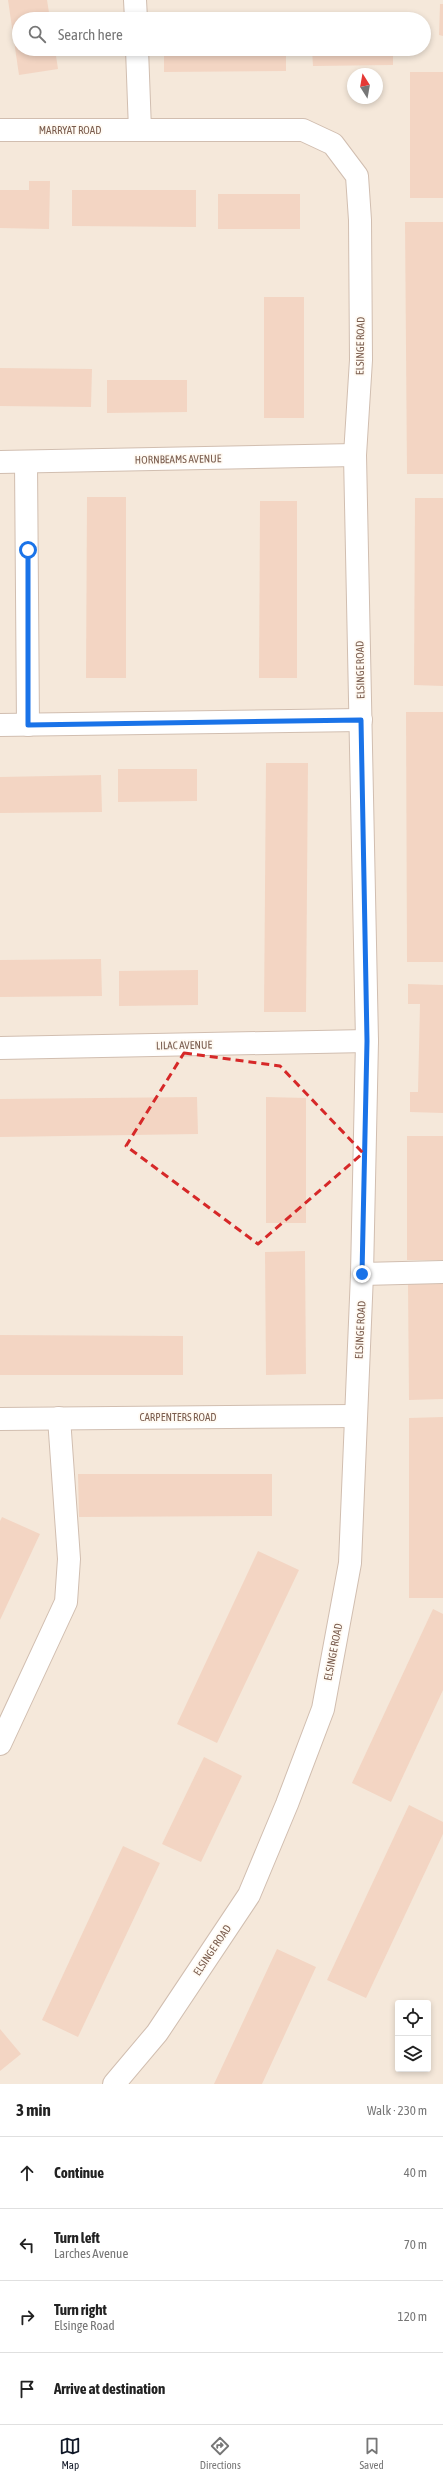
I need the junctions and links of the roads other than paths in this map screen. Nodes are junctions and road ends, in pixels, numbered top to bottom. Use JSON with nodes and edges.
{"nodes":[{"id":1,"x":135,"y":0,"type":"edge"},
{"id":2,"x":136,"y":12,"type":"edge"},
{"id":3,"x":137,"y":56,"type":"edge"},
{"id":4,"x":0,"y":130,"type":"edge"},
{"id":5,"x":140,"y":130,"type":"junction"},
{"id":6,"x":355,"y":455,"type":"junction"},
{"id":7,"x":0,"y":462,"type":"edge"},
{"id":8,"x":26,"y":462,"type":"junction"},
{"id":9,"x":361,"y":720,"type":"junction"},
{"id":10,"x":0,"y":725,"type":"edge"},
{"id":11,"x":28,"y":725,"type":"junction"},
{"id":12,"x":367,"y":1041,"type":"junction"},
{"id":13,"x":0,"y":1048,"type":"edge"},
{"id":14,"x":443,"y":1272,"type":"edge"},
{"id":15,"x":362,"y":1274,"type":"junction"},
{"id":16,"x":356,"y":1416,"type":"junction"},
{"id":17,"x":59,"y":1418,"type":"junction"},
{"id":18,"x":0,"y":1419,"type":"edge"},
{"id":19,"x":0,"y":1744,"type":"edge"},
{"id":20,"x":114,"y":2084,"type":"edge"}],
"edges":[{"from":1,"to":2,"type":"street"},
{"from":3,"to":5,"type":"street"},
{"from":4,"to":5,"type":"street","name":"MARRYAT ROAD"},
{"from":5,"to":6,"type":"street","name":"ELSINGE ROAD"},
{"from":6,"to":8,"type":"street","name":"HORNBEAMS AVENUE"},
{"from":6,"to":9,"type":"street","name":"ELSINGE ROAD"},
{"from":7,"to":8,"type":"street","name":"HORNBEAMS AVENUE"},
{"from":8,"to":11,"type":"street"},
{"from":9,"to":11,"type":"street"},
{"from":9,"to":12,"type":"street","name":"ELSINGE ROAD"},
{"from":10,"to":11,"type":"street"},
{"from":12,"to":13,"type":"street","name":"LILAC AVENUE"},
{"from":12,"to":15,"type":"street","name":"ELSINGE ROAD"},
{"from":14,"to":15,"type":"street"},
{"from":15,"to":16,"type":"street","name":"ELSINGE ROAD"},
{"from":16,"to":17,"type":"street","name":"CARPENTERS ROAD"},
{"from":16,"to":20,"type":"street","name":"ELSINGE ROAD"},
{"from":17,"to":18,"type":"street","name":"CARPENTERS ROAD"},
{"from":17,"to":19,"type":"street"}]}
